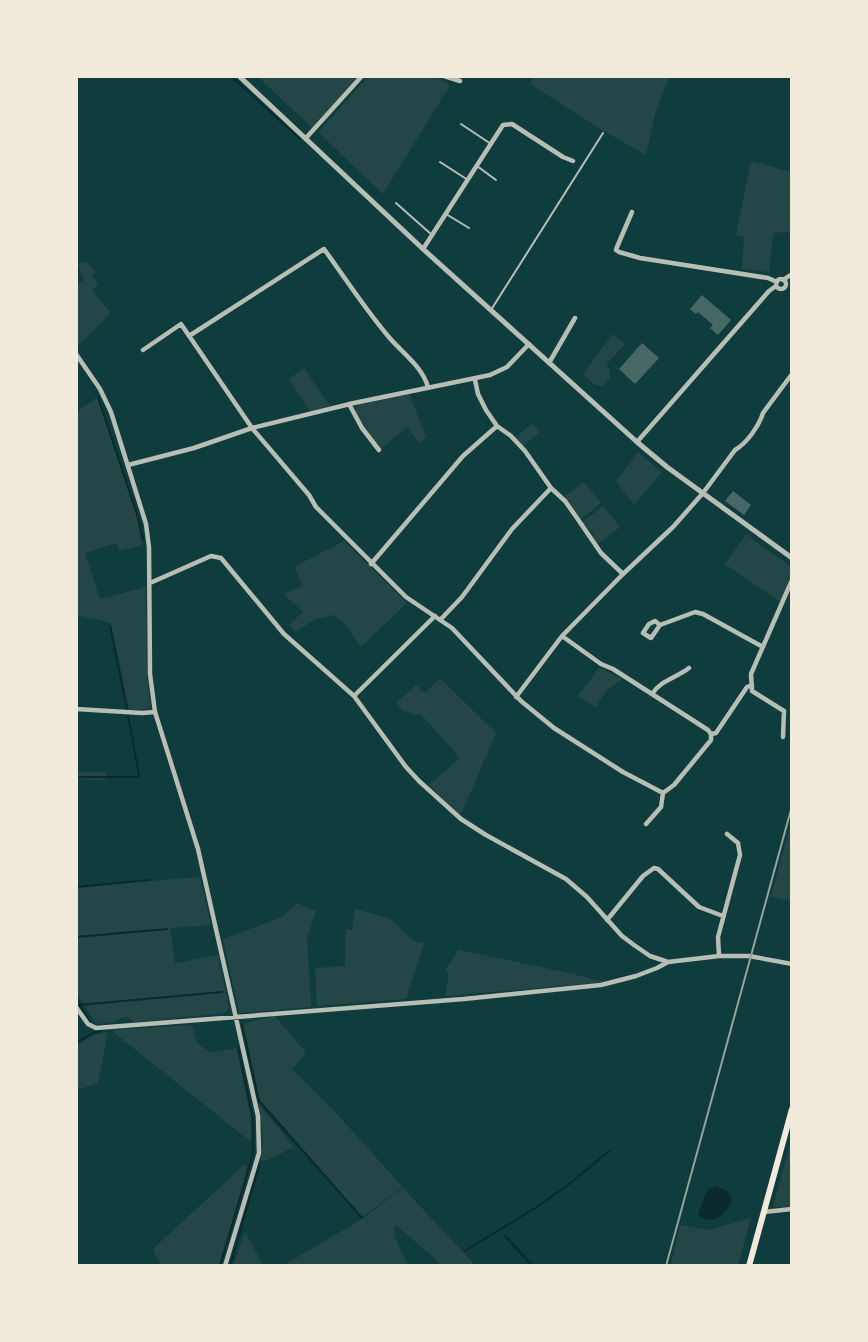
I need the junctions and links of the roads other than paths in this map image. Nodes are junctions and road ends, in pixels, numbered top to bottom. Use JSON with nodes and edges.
{"nodes":[{"id":1,"x":239,"y":76,"type":"edge"},
{"id":2,"x":362,"y":76,"type":"edge"},
{"id":3,"x":444,"y":76,"type":"edge"},
{"id":4,"x":460,"y":81,"type":"dead end"},
{"id":5,"x":461,"y":124,"type":"dead end"},
{"id":6,"x":603,"y":133,"type":"dead end"},
{"id":7,"x":306,"y":138,"type":"junction"},
{"id":8,"x":491,"y":144,"type":"junction"},
{"id":9,"x":573,"y":160,"type":"dead end"},
{"id":10,"x":440,"y":162,"type":"dead end"},
{"id":11,"x":477,"y":166,"type":"junction"},
{"id":12,"x":468,"y":180,"type":"junction"},
{"id":13,"x":496,"y":180,"type":"dead end"},
{"id":14,"x":396,"y":202,"type":"dead end"},
{"id":15,"x":632,"y":212,"type":"dead end"},
{"id":16,"x":445,"y":213,"type":"junction"},
{"id":17,"x":469,"y":228,"type":"dead end"},
{"id":18,"x":432,"y":235,"type":"junction"},
{"id":19,"x":423,"y":249,"type":"junction"},
{"id":20,"x":792,"y":274,"type":"edge"},
{"id":21,"x":783,"y":280,"type":"junction"},
{"id":22,"x":777,"y":284,"type":"junction"},
{"id":23,"x":785,"y":286,"type":"junction"},
{"id":24,"x":792,"y":293,"type":"edge"},
{"id":25,"x":491,"y":310,"type":"junction"},
{"id":26,"x":575,"y":318,"type":"dead end"},
{"id":27,"x":189,"y":336,"type":"junction"},
{"id":28,"x":529,"y":344,"type":"junction"},
{"id":29,"x":143,"y":350,"type":"dead end"},
{"id":30,"x":76,"y":354,"type":"edge"},
{"id":31,"x":549,"y":363,"type":"junction"},
{"id":32,"x":792,"y":374,"type":"edge"},
{"id":33,"x":475,"y":380,"type":"junction"},
{"id":34,"x":428,"y":387,"type":"junction"},
{"id":35,"x":349,"y":404,"type":"junction"},
{"id":36,"x":498,"y":426,"type":"junction"},
{"id":37,"x":252,"y":428,"type":"junction"},
{"id":38,"x":638,"y":442,"type":"junction"},
{"id":39,"x":379,"y":450,"type":"dead end"},
{"id":40,"x":128,"y":465,"type":"junction"},
{"id":41,"x":551,"y":488,"type":"junction"},
{"id":42,"x":703,"y":493,"type":"junction"},
{"id":43,"x":792,"y":558,"type":"edge"},
{"id":44,"x":371,"y":564,"type":"junction"},
{"id":45,"x":623,"y":574,"type":"junction"},
{"id":46,"x":792,"y":580,"type":"edge"},
{"id":47,"x":150,"y":583,"type":"junction"},
{"id":48,"x":435,"y":616,"type":"junction"},
{"id":49,"x":441,"y":619,"type":"junction"},
{"id":50,"x":660,"y":625,"type":"dead end"},
{"id":51,"x":562,"y":636,"type":"junction"},
{"id":52,"x":763,"y":647,"type":"junction"},
{"id":53,"x":689,"y":668,"type":"dead end"},
{"id":54,"x":752,"y":685,"type":"junction"},
{"id":55,"x":652,"y":694,"type":"junction"},
{"id":56,"x":354,"y":696,"type":"junction"},
{"id":57,"x":516,"y":697,"type":"junction"},
{"id":58,"x":76,"y":709,"type":"edge"},
{"id":59,"x":155,"y":712,"type":"junction"},
{"id":60,"x":711,"y":734,"type":"junction"},
{"id":61,"x":783,"y":737,"type":"dead end"},
{"id":62,"x":663,"y":793,"type":"junction"},
{"id":63,"x":646,"y":824,"type":"dead end"},
{"id":64,"x":728,"y":834,"type":"dead end"},
{"id":65,"x":723,"y":916,"type":"junction"},
{"id":66,"x":607,"y":920,"type":"junction"},
{"id":67,"x":719,"y":956,"type":"junction"},
{"id":68,"x":668,"y":962,"type":"junction"},
{"id":69,"x":792,"y":964,"type":"edge"},
{"id":70,"x":76,"y":1007,"type":"edge"},
{"id":71,"x":235,"y":1017,"type":"junction"},
{"id":72,"x":792,"y":1109,"type":"edge"},
{"id":73,"x":792,"y":1209,"type":"edge"},
{"id":74,"x":764,"y":1212,"type":"junction"},
{"id":75,"x":225,"y":1266,"type":"edge"},
{"id":76,"x":749,"y":1266,"type":"edge"}],
"edges":[{"from":1,"to":7,"type":"street"},
{"from":2,"to":7,"type":"street"},
{"from":3,"to":4,"type":"street"},
{"from":5,"to":8,"type":"lane"},
{"from":6,"to":25,"type":"lane"},
{"from":7,"to":19,"type":"street"},
{"from":8,"to":9,"type":"street"},
{"from":8,"to":11,"type":"street"},
{"from":10,"to":12,"type":"lane"},
{"from":11,"to":12,"type":"street"},
{"from":11,"to":13,"type":"lane"},
{"from":12,"to":16,"type":"street"},
{"from":14,"to":18,"type":"lane"},
{"from":15,"to":22,"type":"street"},
{"from":16,"to":17,"type":"lane"},
{"from":16,"to":18,"type":"street"},
{"from":18,"to":19,"type":"street"},
{"from":19,"to":25,"type":"street"},
{"from":20,"to":21,"type":"street"},
{"from":21,"to":22,"type":"street"},
{"from":21,"to":23,"type":"street"},
{"from":22,"to":23,"type":"street"},
{"from":22,"to":38,"type":"street"},
{"from":23,"to":24,"type":"street"},
{"from":25,"to":28,"type":"street"},
{"from":26,"to":31,"type":"street"},
{"from":27,"to":29,"type":"street"},
{"from":27,"to":34,"type":"street"},
{"from":27,"to":37,"type":"street"},
{"from":28,"to":31,"type":"street"},
{"from":28,"to":33,"type":"street"},
{"from":30,"to":40,"type":"street"},
{"from":31,"to":38,"type":"street"},
{"from":32,"to":42,"type":"street"},
{"from":33,"to":34,"type":"street"},
{"from":33,"to":36,"type":"street"},
{"from":34,"to":35,"type":"street"},
{"from":35,"to":37,"type":"street"},
{"from":35,"to":39,"type":"street"},
{"from":36,"to":41,"type":"street"},
{"from":36,"to":44,"type":"street"},
{"from":37,"to":40,"type":"street"},
{"from":37,"to":44,"type":"street"},
{"from":38,"to":42,"type":"street"},
{"from":40,"to":47,"type":"street"},
{"from":41,"to":45,"type":"street"},
{"from":41,"to":49,"type":"street"},
{"from":42,"to":43,"type":"street"},
{"from":42,"to":45,"type":"street"},
{"from":44,"to":48,"type":"street"},
{"from":45,"to":51,"type":"street"},
{"from":46,"to":52,"type":"street"},
{"from":47,"to":56,"type":"street"},
{"from":47,"to":59,"type":"street"},
{"from":48,"to":49,"type":"street"},
{"from":48,"to":56,"type":"street"},
{"from":49,"to":57,"type":"street"},
{"from":50,"to":52,"type":"street"},
{"from":51,"to":55,"type":"street"},
{"from":51,"to":57,"type":"street"},
{"from":52,"to":54,"type":"street"},
{"from":53,"to":55,"type":"street"},
{"from":54,"to":60,"type":"street"},
{"from":54,"to":61,"type":"street"},
{"from":55,"to":60,"type":"street"},
{"from":56,"to":66,"type":"street"},
{"from":57,"to":62,"type":"street"},
{"from":58,"to":59,"type":"street"},
{"from":59,"to":71,"type":"street"},
{"from":60,"to":62,"type":"street"},
{"from":62,"to":63,"type":"street"},
{"from":64,"to":65,"type":"street"},
{"from":65,"to":66,"type":"street"},
{"from":65,"to":67,"type":"street"},
{"from":66,"to":68,"type":"street"},
{"from":67,"to":68,"type":"street"},
{"from":67,"to":69,"type":"street"},
{"from":68,"to":71,"type":"street"},
{"from":70,"to":71,"type":"street"},
{"from":71,"to":75,"type":"street"},
{"from":72,"to":74,"type":"main road"},
{"from":73,"to":74,"type":"street"},
{"from":74,"to":76,"type":"main road"}]}
